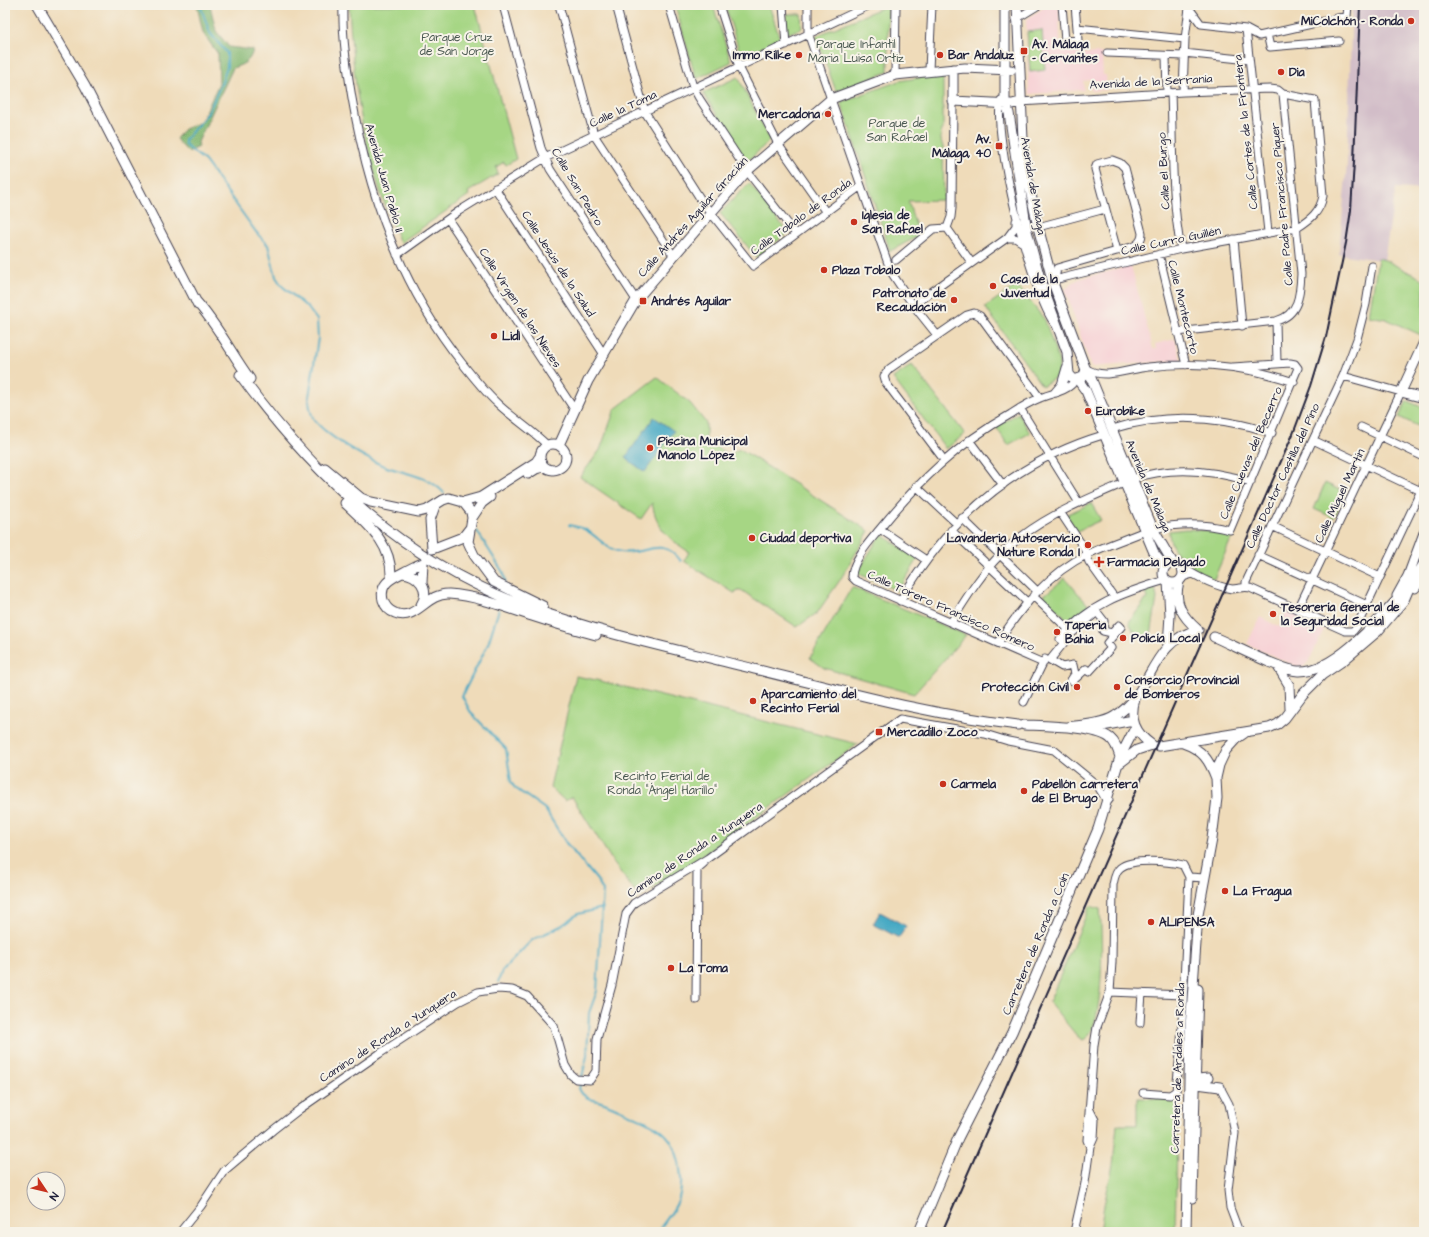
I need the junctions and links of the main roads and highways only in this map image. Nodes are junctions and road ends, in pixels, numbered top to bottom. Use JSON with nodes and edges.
{"nodes":[{"id":1,"x":37,"y":5,"type":"edge"},
{"id":2,"x":1005,"y":5,"type":"edge"},
{"id":3,"x":1016,"y":5,"type":"edge"},
{"id":4,"x":953,"y":69,"type":"junction"},
{"id":5,"x":1005,"y":70,"type":"junction"},
{"id":6,"x":1019,"y":73,"type":"junction"},
{"id":7,"x":1020,"y":102,"type":"junction"},
{"id":8,"x":1002,"y":103,"type":"junction"},
{"id":9,"x":195,"y":300,"type":"junction"},
{"id":10,"x":1424,"y":342,"type":"edge"},
{"id":11,"x":1067,"y":355,"type":"junction"},
{"id":12,"x":1069,"y":367,"type":"junction"},
{"id":13,"x":1085,"y":368,"type":"junction"},
{"id":14,"x":240,"y":375,"type":"junction"},
{"id":15,"x":1076,"y":380,"type":"junction"},
{"id":16,"x":1056,"y":392,"type":"road end"},
{"id":17,"x":1424,"y":398,"type":"edge"},
{"id":18,"x":559,"y":445,"type":"junction"},
{"id":19,"x":540,"y":456,"type":"junction"},
{"id":20,"x":544,"y":467,"type":"junction"},
{"id":21,"x":1128,"y":481,"type":"junction"},
{"id":22,"x":463,"y":502,"type":"junction"},
{"id":23,"x":437,"y":504,"type":"junction"},
{"id":24,"x":472,"y":522,"type":"junction"},
{"id":25,"x":430,"y":526,"type":"junction"},
{"id":26,"x":1149,"y":530,"type":"junction"},
{"id":27,"x":1424,"y":533,"type":"edge"},
{"id":28,"x":451,"y":541,"type":"junction"},
{"id":29,"x":1173,"y":563,"type":"junction"},
{"id":30,"x":1424,"y":563,"type":"edge"},
{"id":31,"x":1165,"y":567,"type":"junction"},
{"id":32,"x":402,"y":573,"type":"junction"},
{"id":33,"x":1424,"y":576,"type":"edge"},
{"id":34,"x":391,"y":577,"type":"junction"},
{"id":35,"x":1181,"y":580,"type":"junction"},
{"id":36,"x":1167,"y":581,"type":"junction"},
{"id":37,"x":422,"y":583,"type":"junction"},
{"id":38,"x":1410,"y":586,"type":"junction"},
{"id":39,"x":1404,"y":600,"type":"junction"},
{"id":40,"x":1393,"y":604,"type":"junction"},
{"id":41,"x":419,"y":608,"type":"junction"},
{"id":42,"x":1214,"y":637,"type":"tunnel mouth"},
{"id":43,"x":1168,"y":645,"type":"junction"},
{"id":44,"x":676,"y":650,"type":"junction"},
{"id":45,"x":720,"y":660,"type":"junction"},
{"id":46,"x":1277,"y":665,"type":"junction"},
{"id":47,"x":1135,"y":697,"type":"junction"},
{"id":48,"x":1290,"y":710,"type":"junction"},
{"id":49,"x":1134,"y":725,"type":"junction"},
{"id":50,"x":1068,"y":727,"type":"junction"},
{"id":51,"x":1080,"y":728,"type":"junction"},
{"id":52,"x":1246,"y":732,"type":"junction"},
{"id":53,"x":1184,"y":743,"type":"junction"},
{"id":54,"x":1156,"y":745,"type":"junction"},
{"id":55,"x":1120,"y":760,"type":"junction"},
{"id":56,"x":1216,"y":778,"type":"junction"},
{"id":57,"x":1200,"y":906,"type":"junction"},
{"id":58,"x":1190,"y":1028,"type":"junction"},
{"id":59,"x":1196,"y":1061,"type":"junction"},
{"id":60,"x":1208,"y":1078,"type":"junction"},
{"id":61,"x":1195,"y":1082,"type":"junction"},
{"id":62,"x":1216,"y":1087,"type":"junction"},
{"id":63,"x":1194,"y":1116,"type":"junction"},
{"id":64,"x":964,"y":1129,"type":"junction"},
{"id":65,"x":1187,"y":1131,"type":"junction"},
{"id":66,"x":931,"y":1218,"type":"junction"},
{"id":67,"x":919,"y":1232,"type":"edge"},
{"id":68,"x":922,"y":1232,"type":"edge"},
{"id":69,"x":926,"y":1232,"type":"edge"},
{"id":70,"x":1186,"y":1232,"type":"edge"},
{"id":71,"x":1191,"y":1232,"type":"edge"}],
"edges":[{"from":1,"to":9,"type":"main road"},
{"from":2,"to":5,"type":"main road","name":"Avenida de Málaga"},
{"from":3,"to":6,"type":"main road","name":"Avenida de Málaga"},
{"from":4,"to":5,"type":"main road","name":"Calle Andrés Aguilar Gracián"},
{"from":4,"to":8,"type":"main road"},
{"from":4,"to":18,"type":"main road","name":"Calle Andrés Aguilar Gracián"},
{"from":5,"to":6,"type":"main road","name":"Calle Andrés Aguilar Gracián"},
{"from":5,"to":8,"type":"main road","name":"Avenida de Málaga"},
{"from":6,"to":7,"type":"main road","name":"Avenida de Málaga"},
{"from":7,"to":8,"type":"main road"},
{"from":7,"to":13,"type":"main road","name":"Avenida de Málaga"},
{"from":8,"to":11,"type":"main road","name":"Avenida de Málaga"},
{"from":9,"to":14,"type":"main road"},
{"from":9,"to":23,"type":"main road"},
{"from":10,"to":17,"type":"main road"},
{"from":11,"to":12,"type":"main road","name":"Avenida de Málaga"},
{"from":11,"to":16,"type":"main road"},
{"from":12,"to":13,"type":"main road"},
{"from":12,"to":15,"type":"main road"},
{"from":13,"to":15,"type":"main road"},
{"from":13,"to":21,"type":"main road","name":"Avenida de Málaga"},
{"from":14,"to":34,"type":"main road"},
{"from":14,"to":44,"type":"main road"},
{"from":15,"to":21,"type":"main road","name":"Avenida de Málaga"},
{"from":18,"to":19,"type":"main road"},
{"from":18,"to":20,"type":"main road"},
{"from":19,"to":20,"type":"main road"},
{"from":19,"to":22,"type":"main road"},
{"from":20,"to":24,"type":"main road"},
{"from":21,"to":26,"type":"main road","name":"Avenida de Málaga"},
{"from":22,"to":23,"type":"main road"},
{"from":22,"to":24,"type":"main road"},
{"from":23,"to":25,"type":"main road"},
{"from":24,"to":28,"type":"main road"},
{"from":24,"to":45,"type":"main road"},
{"from":25,"to":28,"type":"main road"},
{"from":25,"to":28,"type":"main road"},
{"from":26,"to":29,"type":"main road","name":"Avenida de Málaga"},
{"from":26,"to":31,"type":"main road","name":"Avenida de Málaga"},
{"from":27,"to":40,"type":"main road"},
{"from":29,"to":31,"type":"main road"},
{"from":29,"to":35,"type":"main road"},
{"from":30,"to":38,"type":"main road"},
{"from":31,"to":36,"type":"main road"},
{"from":32,"to":34,"type":"main road"},
{"from":32,"to":37,"type":"main road"},
{"from":32,"to":37,"type":"main road"},
{"from":33,"to":39,"type":"main road"},
{"from":34,"to":41,"type":"main road"},
{"from":35,"to":36,"type":"main road"},
{"from":35,"to":43,"type":"main road"},
{"from":36,"to":43,"type":"main road"},
{"from":37,"to":41,"type":"main road"},
{"from":38,"to":39,"type":"main road"},
{"from":38,"to":40,"type":"main road"},
{"from":39,"to":48,"type":"main road"},
{"from":40,"to":46,"type":"main road"},
{"from":41,"to":44,"type":"main road"},
{"from":42,"to":46,"type":"main road"},
{"from":43,"to":47,"type":"main road"},
{"from":44,"to":45,"type":"main road"},
{"from":45,"to":50,"type":"main road"},
{"from":46,"to":48,"type":"main road"},
{"from":47,"to":49,"type":"main road"},
{"from":47,"to":50,"type":"main road"},
{"from":48,"to":52,"type":"main road"},
{"from":49,"to":51,"type":"main road"},
{"from":49,"to":54,"type":"main road"},
{"from":49,"to":55,"type":"main road","name":"Carretera de Ronda a Coín"},
{"from":50,"to":51,"type":"main road"},
{"from":51,"to":55,"type":"main road"},
{"from":52,"to":53,"type":"main road"},
{"from":52,"to":56,"type":"main road"},
{"from":53,"to":54,"type":"main road"},
{"from":53,"to":56,"type":"main road"},
{"from":54,"to":55,"type":"main road"},
{"from":55,"to":64,"type":"main road","name":"Carretera de Ronda a Coín"},
{"from":56,"to":57,"type":"main road","name":"Carretera de Ardales a Ronda"},
{"from":57,"to":58,"type":"main road","name":"Carretera de Ardales a Ronda"},
{"from":57,"to":59,"type":"main road","name":"Carretera de Ardales a Ronda"},
{"from":58,"to":61,"type":"main road"},
{"from":58,"to":65,"type":"main road","name":"Carretera de Ardales a Ronda"},
{"from":59,"to":60,"type":"main road"},
{"from":59,"to":61,"type":"main road","name":"Carretera de Ardales a Ronda"},
{"from":60,"to":61,"type":"main road"},
{"from":60,"to":62,"type":"main road"},
{"from":61,"to":62,"type":"main road"},
{"from":61,"to":63,"type":"main road","name":"Carretera de Ardales a Ronda"},
{"from":61,"to":65,"type":"main road"},
{"from":62,"to":63,"type":"main road"},
{"from":63,"to":71,"type":"main road","name":"Carretera de Ardales a Ronda"},
{"from":64,"to":66,"type":"main road","name":"Carretera de Ronda a Coín"},
{"from":64,"to":67,"type":"main road","name":"Carretera de Ronda a Coín"},
{"from":65,"to":70,"type":"main road","name":"Carretera de Ardales a Ronda"},
{"from":66,"to":68,"type":"main road"},
{"from":66,"to":69,"type":"main road","name":"Carretera de Ronda a Coín"}]}
